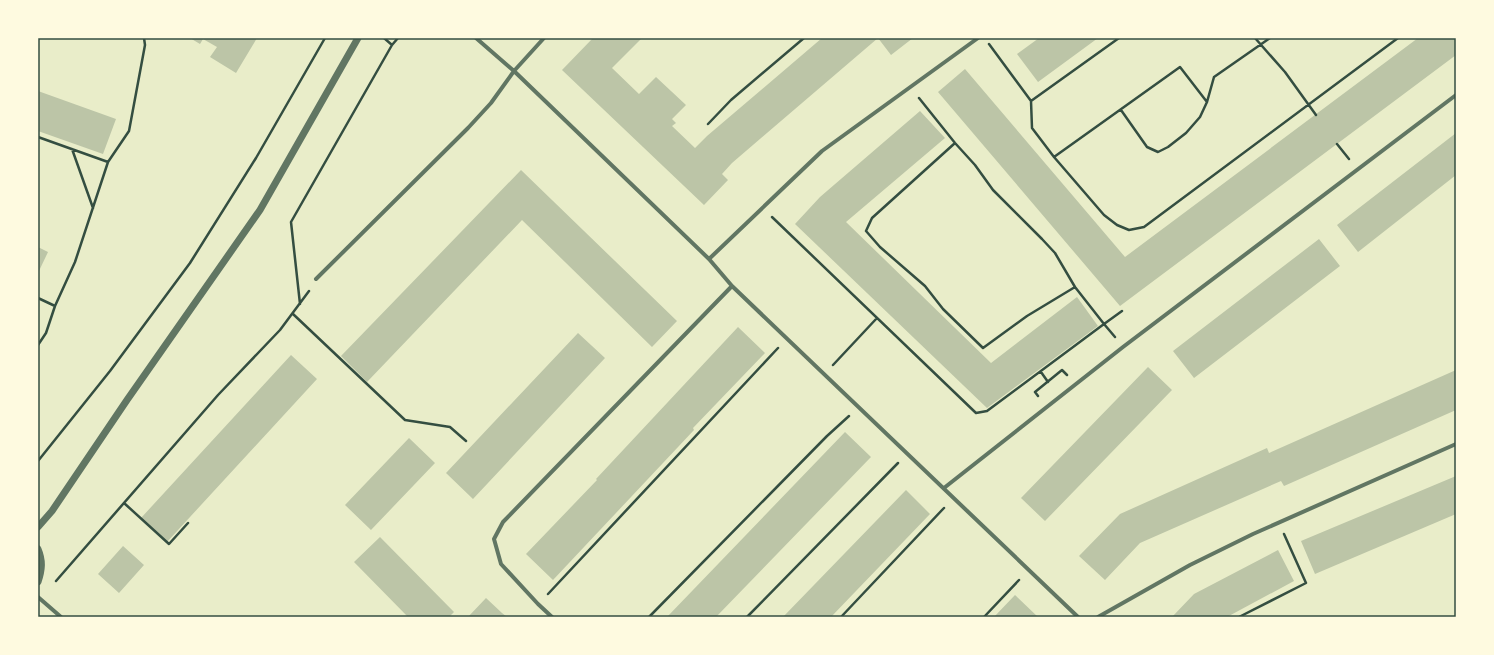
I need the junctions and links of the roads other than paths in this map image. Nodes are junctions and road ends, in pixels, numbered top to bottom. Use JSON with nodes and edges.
{"nodes":[{"id":1,"x":358,"y":38,"type":"edge"},
{"id":2,"x":476,"y":38,"type":"edge"},
{"id":3,"x":544,"y":38,"type":"edge"},
{"id":4,"x":978,"y":38,"type":"edge"},
{"id":5,"x":514,"y":71,"type":"junction"},
{"id":6,"x":1456,"y":95,"type":"edge"},
{"id":7,"x":709,"y":258,"type":"junction"},
{"id":8,"x":316,"y":279,"type":"road end"},
{"id":9,"x":732,"y":286,"type":"junction"},
{"id":10,"x":1456,"y":444,"type":"edge"},
{"id":11,"x":944,"y":488,"type":"junction"},
{"id":12,"x":38,"y":527,"type":"edge"},
{"id":13,"x":38,"y":549,"type":"edge"},
{"id":14,"x":38,"y":582,"type":"edge"},
{"id":15,"x":39,"y":598,"type":"edge"},
{"id":16,"x":61,"y":617,"type":"edge"},
{"id":17,"x":552,"y":617,"type":"edge"},
{"id":18,"x":1078,"y":617,"type":"edge"},
{"id":19,"x":1098,"y":617,"type":"edge"}],
"edges":[{"from":1,"to":12,"type":"street"},
{"from":2,"to":5,"type":"street"},
{"from":3,"to":5,"type":"street"},
{"from":4,"to":7,"type":"street"},
{"from":5,"to":7,"type":"street"},
{"from":5,"to":8,"type":"street"},
{"from":6,"to":11,"type":"street"},
{"from":7,"to":9,"type":"street"},
{"from":9,"to":11,"type":"street"},
{"from":9,"to":17,"type":"street"},
{"from":10,"to":19,"type":"street"},
{"from":11,"to":18,"type":"street"},
{"from":13,"to":14,"type":"street"},
{"from":15,"to":16,"type":"street"}]}
